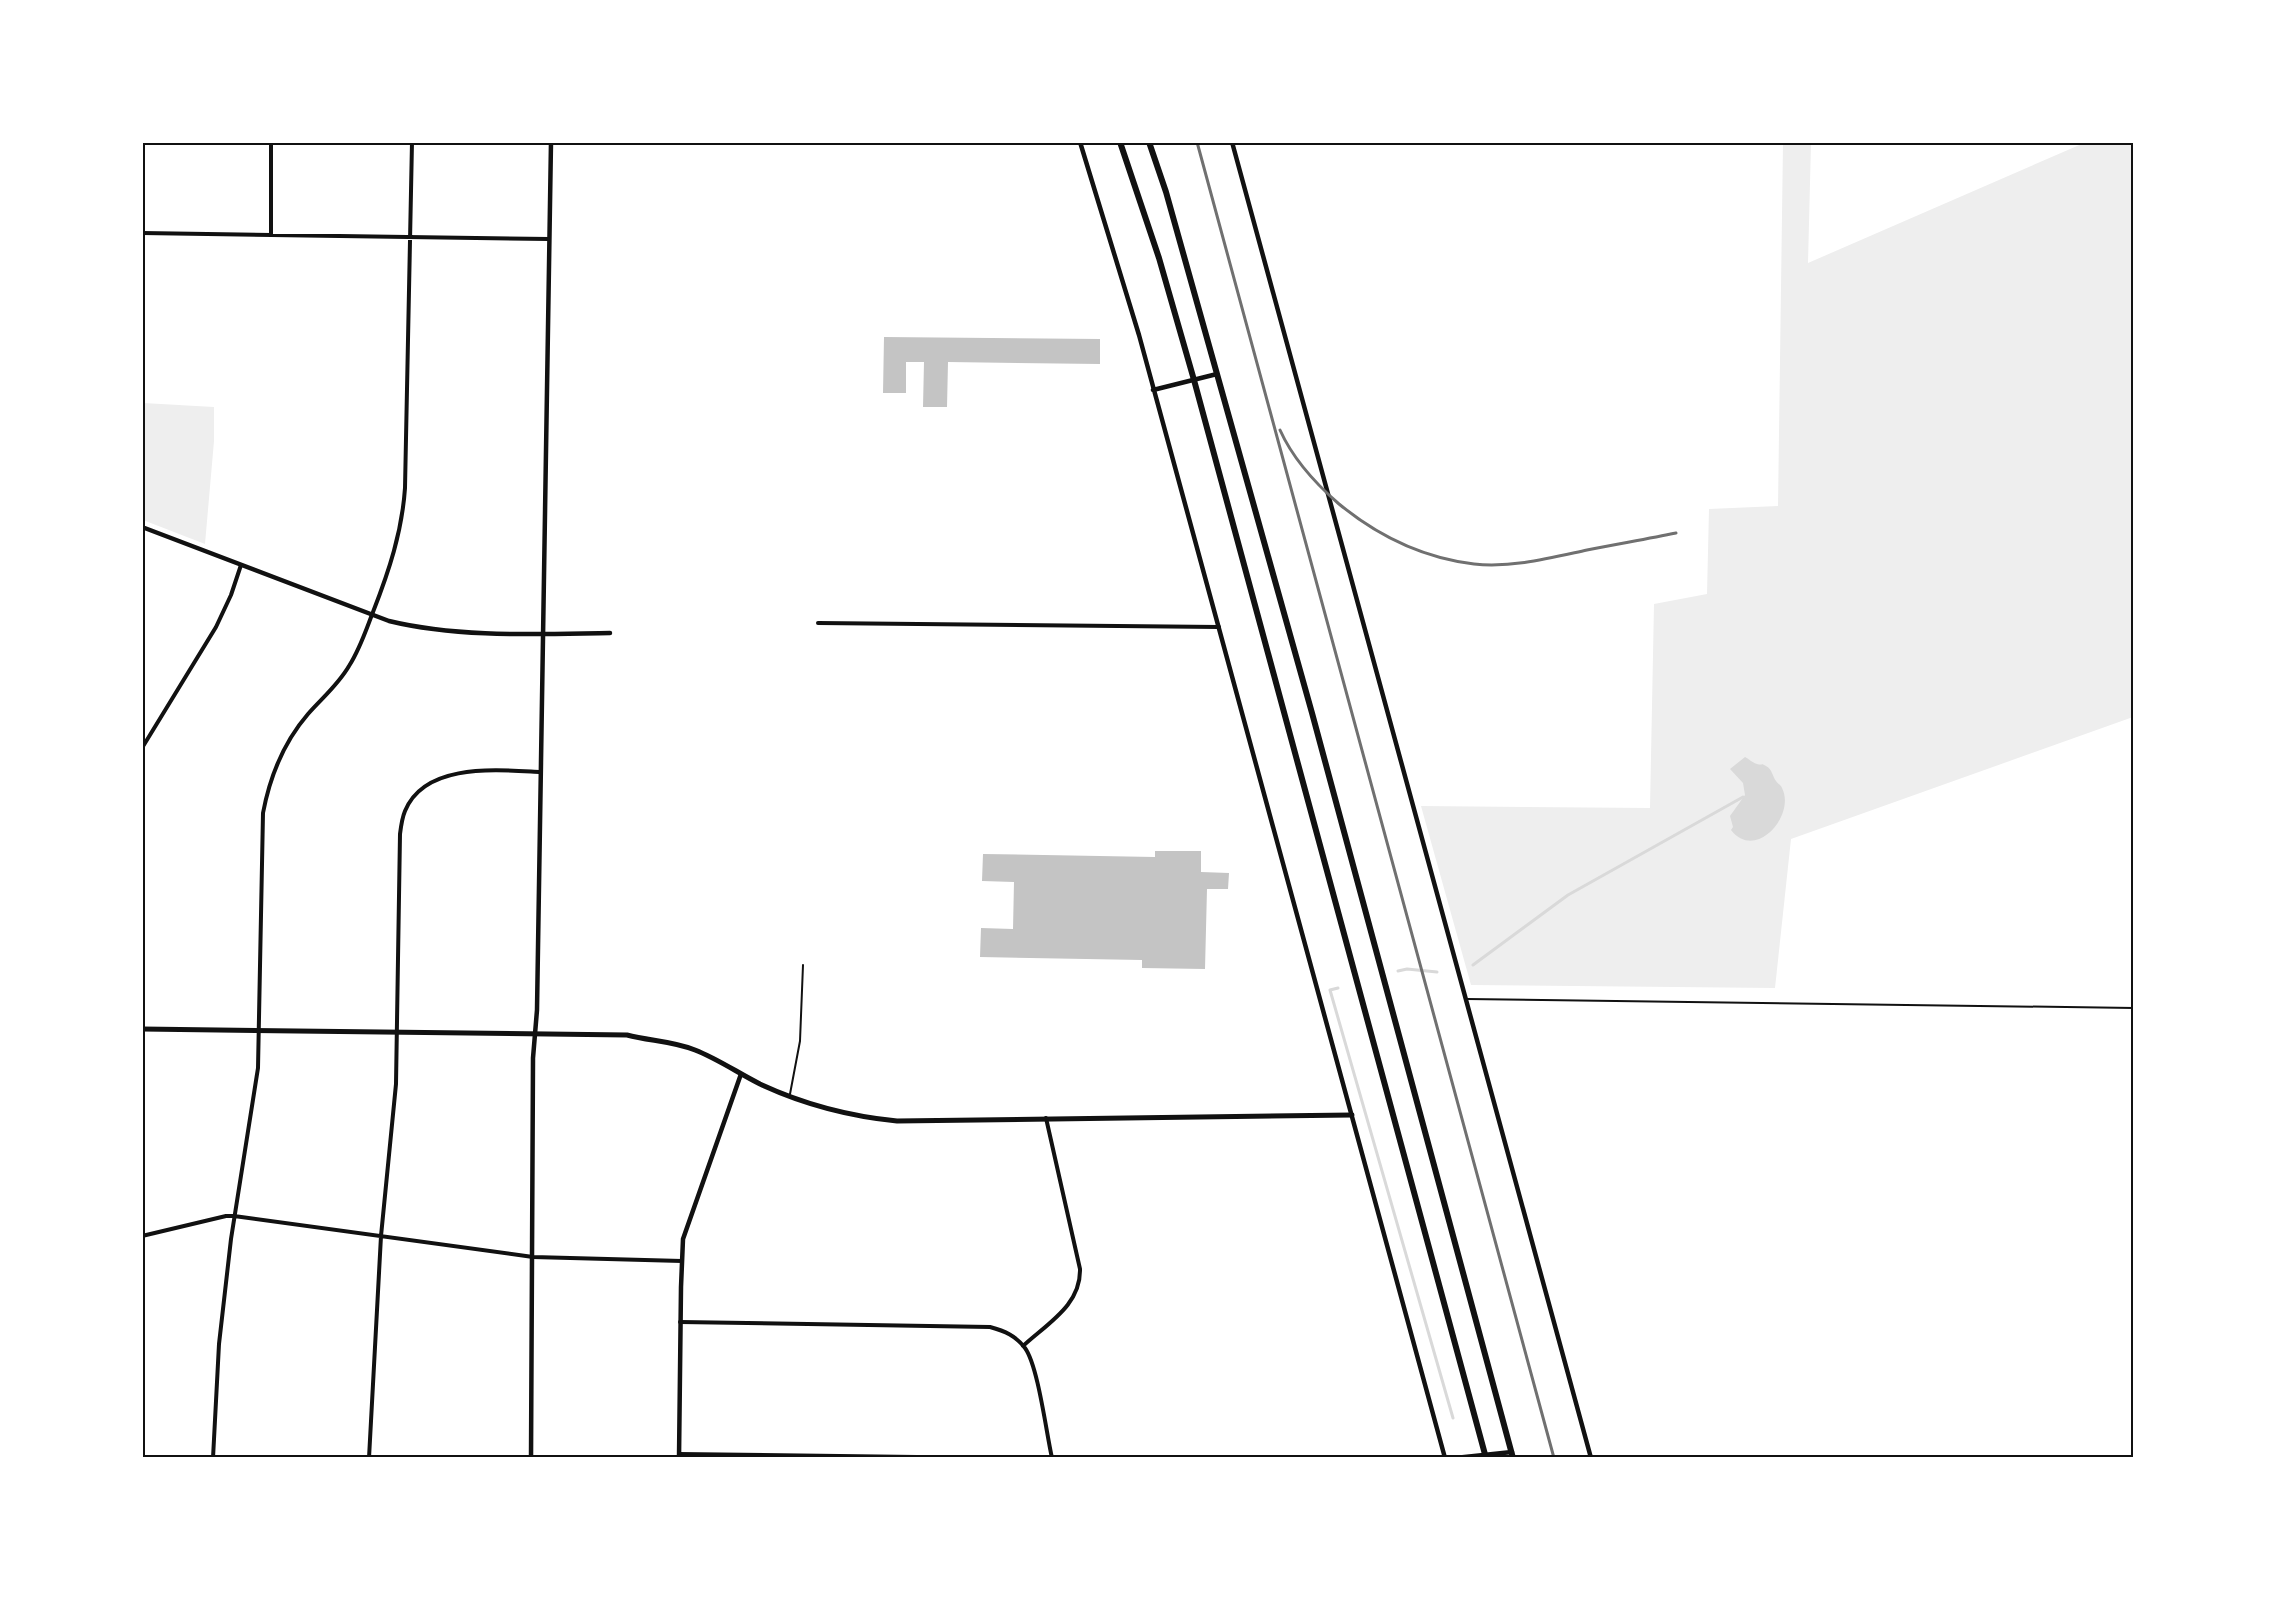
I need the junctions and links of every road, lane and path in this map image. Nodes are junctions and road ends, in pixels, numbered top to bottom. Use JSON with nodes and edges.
{"nodes":[{"id":1,"x":271,"y":142,"type":"edge"},
{"id":2,"x":412,"y":142,"type":"edge"},
{"id":3,"x":551,"y":142,"type":"edge"},
{"id":4,"x":1080,"y":142,"type":"edge"},
{"id":5,"x":1120,"y":142,"type":"edge"},
{"id":6,"x":1149,"y":142,"type":"edge"},
{"id":7,"x":1232,"y":142,"type":"edge"},
{"id":8,"x":142,"y":233,"type":"edge"},
{"id":9,"x":271,"y":235,"type":"junction"},
{"id":10,"x":411,"y":236,"type":"junction"},
{"id":11,"x":549,"y":239,"type":"junction"},
{"id":12,"x":1217,"y":374,"type":"junction"},
{"id":13,"x":1194,"y":380,"type":"junction"},
{"id":14,"x":1154,"y":390,"type":"junction"},
{"id":15,"x":142,"y":527,"type":"edge"},
{"id":16,"x":241,"y":565,"type":"junction"},
{"id":17,"x":372,"y":614,"type":"junction"},
{"id":18,"x":818,"y":623,"type":"dead end"},
{"id":19,"x":1219,"y":627,"type":"junction"},
{"id":20,"x":544,"y":633,"type":"junction"},
{"id":21,"x":610,"y":633,"type":"dead end"},
{"id":22,"x":142,"y":748,"type":"edge"},
{"id":23,"x":541,"y":772,"type":"junction"},
{"id":24,"x":804,"y":965,"type":"dead end"},
{"id":25,"x":1464,"y":999,"type":"junction"},
{"id":26,"x":2133,"y":1008,"type":"edge"},
{"id":27,"x":142,"y":1029,"type":"edge"},
{"id":28,"x":259,"y":1030,"type":"junction"},
{"id":29,"x":398,"y":1031,"type":"junction"},
{"id":30,"x":535,"y":1033,"type":"junction"},
{"id":31,"x":741,"y":1074,"type":"junction"},
{"id":32,"x":790,"y":1097,"type":"junction"},
{"id":33,"x":1352,"y":1115,"type":"junction"},
{"id":34,"x":1046,"y":1118,"type":"junction"},
{"id":35,"x":234,"y":1216,"type":"junction"},
{"id":36,"x":142,"y":1236,"type":"edge"},
{"id":37,"x":381,"y":1236,"type":"junction"},
{"id":38,"x":533,"y":1257,"type":"junction"},
{"id":39,"x":682,"y":1261,"type":"junction"},
{"id":40,"x":680,"y":1322,"type":"junction"},
{"id":41,"x":1023,"y":1346,"type":"junction"},
{"id":42,"x":1513,"y":1455,"type":"edge"},
{"id":43,"x":679,"y":1456,"type":"edge"},
{"id":44,"x":1485,"y":1456,"type":"edge"},
{"id":45,"x":213,"y":1458,"type":"edge"},
{"id":46,"x":369,"y":1458,"type":"edge"},
{"id":47,"x":531,"y":1458,"type":"edge"},
{"id":48,"x":994,"y":1458,"type":"edge"},
{"id":49,"x":1052,"y":1458,"type":"edge"},
{"id":50,"x":1445,"y":1458,"type":"edge"},
{"id":51,"x":1455,"y":1458,"type":"edge"},
{"id":52,"x":1591,"y":1458,"type":"edge"}],
"edges":[{"from":1,"to":9,"type":"street"},
{"from":2,"to":10,"type":"street"},
{"from":3,"to":11,"type":"street"},
{"from":4,"to":14,"type":"street"},
{"from":5,"to":13,"type":"main road"},
{"from":6,"to":12,"type":"main road"},
{"from":7,"to":25,"type":"street"},
{"from":8,"to":9,"type":"street"},
{"from":9,"to":10,"type":"street"},
{"from":10,"to":11,"type":"street"},
{"from":10,"to":17,"type":"street"},
{"from":11,"to":20,"type":"street"},
{"from":12,"to":13,"type":"street"},
{"from":12,"to":42,"type":"main road"},
{"from":13,"to":14,"type":"street"},
{"from":13,"to":44,"type":"main road"},
{"from":14,"to":19,"type":"street"},
{"from":15,"to":16,"type":"street"},
{"from":16,"to":17,"type":"street"},
{"from":16,"to":22,"type":"street"},
{"from":17,"to":20,"type":"street"},
{"from":17,"to":28,"type":"street"},
{"from":18,"to":19,"type":"street"},
{"from":19,"to":33,"type":"street"},
{"from":20,"to":21,"type":"street"},
{"from":20,"to":23,"type":"street"},
{"from":23,"to":29,"type":"street"},
{"from":23,"to":30,"type":"street"},
{"from":24,"to":32,"type":"lane"},
{"from":25,"to":26,"type":"lane"},
{"from":25,"to":52,"type":"street"},
{"from":27,"to":28,"type":"main road"},
{"from":28,"to":29,"type":"main road"},
{"from":28,"to":35,"type":"street"},
{"from":29,"to":30,"type":"main road"},
{"from":29,"to":37,"type":"street"},
{"from":30,"to":31,"type":"main road"},
{"from":30,"to":38,"type":"street"},
{"from":31,"to":32,"type":"main road"},
{"from":31,"to":39,"type":"street"},
{"from":32,"to":34,"type":"main road"},
{"from":33,"to":34,"type":"main road"},
{"from":33,"to":50,"type":"street"},
{"from":34,"to":41,"type":"street"},
{"from":35,"to":36,"type":"street"},
{"from":35,"to":37,"type":"street"},
{"from":35,"to":45,"type":"street"},
{"from":37,"to":38,"type":"street"},
{"from":37,"to":46,"type":"street"},
{"from":38,"to":39,"type":"street"},
{"from":38,"to":47,"type":"street"},
{"from":39,"to":40,"type":"street"},
{"from":40,"to":41,"type":"street"},
{"from":40,"to":43,"type":"street"},
{"from":41,"to":49,"type":"street"},
{"from":42,"to":44,"type":"street"},
{"from":43,"to":48,"type":"street"},
{"from":44,"to":51,"type":"street"}]}
